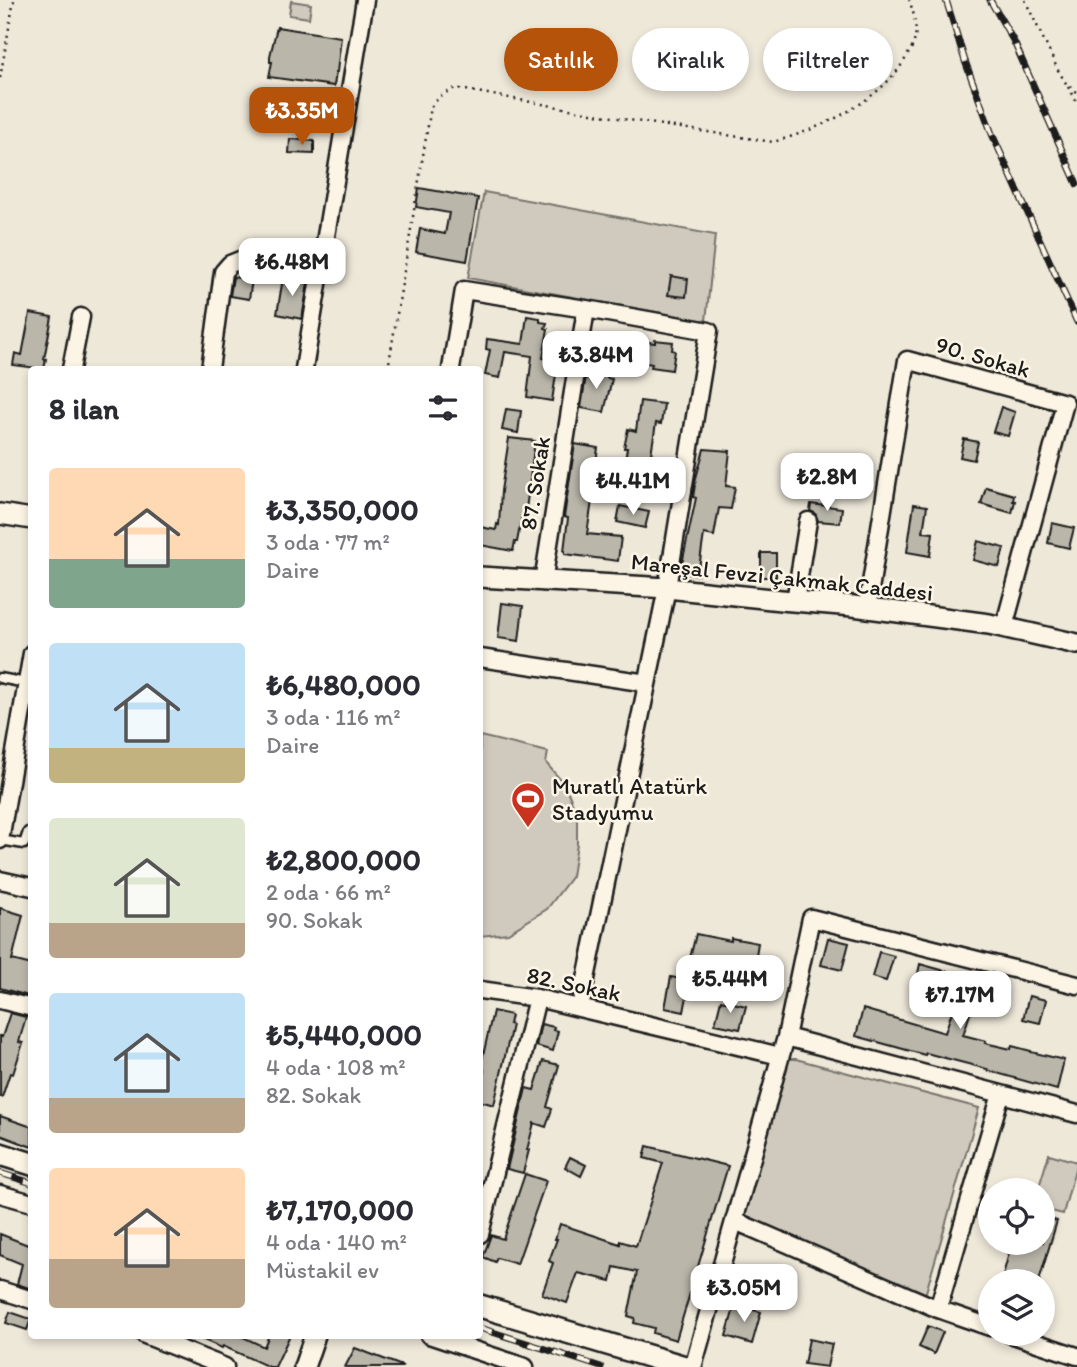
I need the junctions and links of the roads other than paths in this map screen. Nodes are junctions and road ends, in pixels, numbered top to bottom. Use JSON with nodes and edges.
{"nodes":[{"id":1,"x":365,"y":0,"type":"edge"},
{"id":2,"x":276,"y":100,"type":"dead end"},
{"id":3,"x":348,"y":101,"type":"junction"},
{"id":4,"x":318,"y":274,"type":"junction"},
{"id":5,"x":586,"y":309,"type":"junction"},
{"id":6,"x":80,"y":317,"type":"dead end"},
{"id":7,"x":72,"y":366,"type":"edge"},
{"id":8,"x":210,"y":366,"type":"edge"},
{"id":9,"x":304,"y":366,"type":"edge"},
{"id":10,"x":451,"y":366,"type":"edge"},
{"id":11,"x":0,"y":514,"type":"edge"},
{"id":12,"x":28,"y":518,"type":"edge"},
{"id":13,"x":808,"y":521,"type":"dead end"},
{"id":14,"x":483,"y":577,"type":"edge"},
{"id":15,"x":542,"y":582,"type":"junction"},
{"id":16,"x":667,"y":588,"type":"junction"},
{"id":17,"x":795,"y":601,"type":"junction"},
{"id":18,"x":867,"y":608,"type":"junction"},
{"id":19,"x":1004,"y":627,"type":"junction"},
{"id":20,"x":1077,"y":644,"type":"edge"},
{"id":21,"x":483,"y":658,"type":"edge"},
{"id":22,"x":28,"y":673,"type":"edge"},
{"id":23,"x":0,"y":678,"type":"edge"},
{"id":24,"x":26,"y":683,"type":"junction"},
{"id":25,"x":647,"y":683,"type":"junction"},
{"id":26,"x":4,"y":785,"type":"edge"},
{"id":27,"x":28,"y":832,"type":"dead end"},
{"id":28,"x":0,"y":840,"type":"edge"},
{"id":29,"x":0,"y":880,"type":"edge"},
{"id":30,"x":28,"y":886,"type":"edge"},
{"id":31,"x":1077,"y":985,"type":"edge"},
{"id":32,"x":483,"y":990,"type":"edge"},
{"id":33,"x":537,"y":998,"type":"junction"},
{"id":34,"x":0,"y":1000,"type":"edge"},
{"id":35,"x":28,"y":1007,"type":"edge"},
{"id":36,"x":580,"y":1008,"type":"junction"},
{"id":37,"x":786,"y":1037,"type":"junction"},
{"id":38,"x":780,"y":1056,"type":"junction"},
{"id":39,"x":1001,"y":1094,"type":"junction"},
{"id":40,"x":1077,"y":1114,"type":"edge"},
{"id":41,"x":0,"y":1154,"type":"edge"},
{"id":42,"x":28,"y":1163,"type":"edge"},
{"id":43,"x":0,"y":1194,"type":"edge"},
{"id":44,"x":28,"y":1202,"type":"edge"},
{"id":45,"x":735,"y":1220,"type":"junction"},
{"id":46,"x":483,"y":1222,"type":"edge"},
{"id":47,"x":0,"y":1290,"type":"edge"},
{"id":48,"x":28,"y":1299,"type":"edge"},
{"id":49,"x":483,"y":1307,"type":"edge"},
{"id":50,"x":938,"y":1309,"type":"junction"},
{"id":51,"x":978,"y":1323,"type":"edge"},
{"id":52,"x":155,"y":1339,"type":"edge"},
{"id":53,"x":314,"y":1339,"type":"edge"},
{"id":54,"x":441,"y":1339,"type":"edge"},
{"id":55,"x":1047,"y":1346,"type":"edge"},
{"id":56,"x":1077,"y":1356,"type":"edge"},
{"id":57,"x":225,"y":1367,"type":"edge"},
{"id":58,"x":304,"y":1367,"type":"edge"},
{"id":59,"x":525,"y":1367,"type":"edge"},
{"id":60,"x":685,"y":1367,"type":"edge"},
{"id":61,"x":693,"y":1367,"type":"edge"}],
"edges":[{"from":1,"to":3,"type":"street"},
{"from":2,"to":3,"type":"lane"},
{"from":3,"to":4,"type":"street"},
{"from":4,"to":8,"type":"street"},
{"from":4,"to":9,"type":"street"},
{"from":5,"to":10,"type":"street"},
{"from":5,"to":15,"type":"street","name":"87. Sokak"},
{"from":5,"to":16,"type":"street"},
{"from":6,"to":7,"type":"street"},
{"from":11,"to":12,"type":"street"},
{"from":13,"to":17,"type":"street"},
{"from":14,"to":15,"type":"street","name":"Mareşal Fevzi Çakmak Caddesi"},
{"from":15,"to":16,"type":"street","name":"Mareşal Fevzi Çakmak Caddesi"},
{"from":16,"to":17,"type":"street","name":"Mareşal Fevzi Çakmak Caddesi"},
{"from":16,"to":25,"type":"street"},
{"from":17,"to":18,"type":"street","name":"Mareşal Fevzi Çakmak Caddesi"},
{"from":18,"to":19,"type":"street","name":"Mareşal Fevzi Çakmak Caddesi"},
{"from":18,"to":19,"type":"street","name":"90. Sokak"},
{"from":19,"to":20,"type":"street","name":"Mareşal Fevzi Çakmak Caddesi"},
{"from":21,"to":25,"type":"street"},
{"from":22,"to":24,"type":"street"},
{"from":23,"to":24,"type":"lane"},
{"from":24,"to":26,"type":"street"},
{"from":25,"to":36,"type":"street"},
{"from":26,"to":28,"type":"street"},
{"from":27,"to":28,"type":"lane"},
{"from":29,"to":30,"type":"street"},
{"from":31,"to":37,"type":"street"},
{"from":32,"to":33,"type":"street","name":"82. Sokak"},
{"from":33,"to":36,"type":"street","name":"82. Sokak"},
{"from":33,"to":46,"type":"street"},
{"from":34,"to":35,"type":"street"},
{"from":36,"to":38,"type":"street","name":"82. Sokak"},
{"from":37,"to":38,"type":"street"},
{"from":37,"to":39,"type":"street"},
{"from":38,"to":45,"type":"street"},
{"from":39,"to":40,"type":"street"},
{"from":39,"to":50,"type":"street"},
{"from":41,"to":42,"type":"main road"},
{"from":43,"to":44,"type":"street"},
{"from":45,"to":50,"type":"street"},
{"from":45,"to":61,"type":"street"},
{"from":47,"to":48,"type":"street"},
{"from":49,"to":60,"type":"main road"},
{"from":50,"to":51,"type":"street"},
{"from":52,"to":57,"type":"street"},
{"from":53,"to":58,"type":"street"},
{"from":54,"to":59,"type":"street"},
{"from":55,"to":56,"type":"street"}]}
